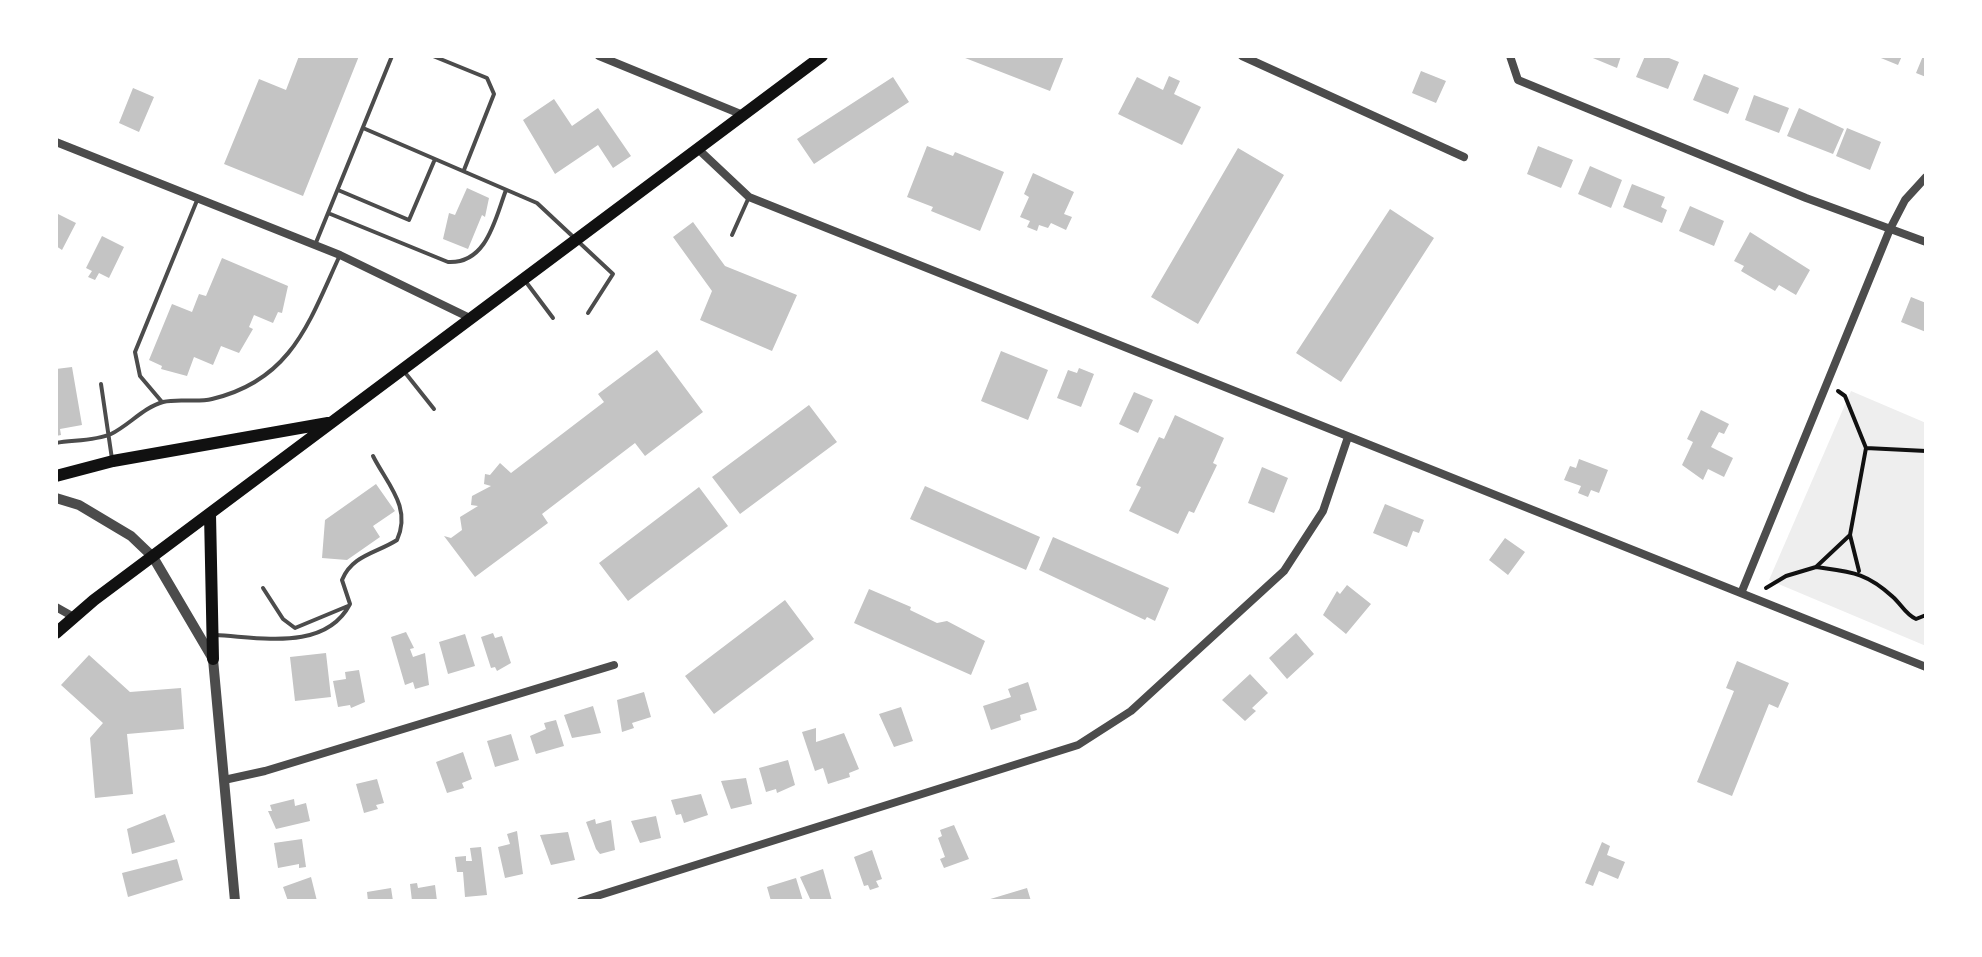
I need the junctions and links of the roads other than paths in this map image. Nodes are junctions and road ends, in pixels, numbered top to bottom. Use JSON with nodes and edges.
{"nodes":[{"id":1,"x":392,"y":56,"type":"edge"},
{"id":2,"x":433,"y":56,"type":"edge"},
{"id":3,"x":599,"y":56,"type":"edge"},
{"id":4,"x":822,"y":56,"type":"edge"},
{"id":5,"x":1242,"y":56,"type":"edge"},
{"id":6,"x":1510,"y":56,"type":"edge"},
{"id":7,"x":743,"y":115,"type":"junction"},
{"id":8,"x":363,"y":128,"type":"junction"},
{"id":9,"x":56,"y":142,"type":"edge"},
{"id":10,"x":698,"y":149,"type":"junction"},
{"id":11,"x":1464,"y":157,"type":"dead end"},
{"id":12,"x":435,"y":159,"type":"junction"},
{"id":13,"x":464,"y":171,"type":"junction"},
{"id":14,"x":1926,"y":177,"type":"edge"},
{"id":15,"x":338,"y":190,"type":"junction"},
{"id":16,"x":506,"y":190,"type":"junction"},
{"id":17,"x":749,"y":197,"type":"junction"},
{"id":18,"x":198,"y":198,"type":"junction"},
{"id":19,"x":328,"y":213,"type":"junction"},
{"id":20,"x":1890,"y":229,"type":"junction"},
{"id":21,"x":732,"y":235,"type":"dead end"},
{"id":22,"x":578,"y":238,"type":"junction"},
{"id":23,"x":1926,"y":242,"type":"edge"},
{"id":24,"x":315,"y":245,"type":"junction"},
{"id":25,"x":340,"y":255,"type":"junction"},
{"id":26,"x":523,"y":279,"type":"junction"},
{"id":27,"x":588,"y":313,"type":"dead end"},
{"id":28,"x":470,"y":318,"type":"junction"},
{"id":29,"x":553,"y":318,"type":"dead end"},
{"id":30,"x":402,"y":369,"type":"junction"},
{"id":31,"x":101,"y":384,"type":"dead end"},
{"id":32,"x":162,"y":402,"type":"junction"},
{"id":33,"x":434,"y":409,"type":"dead end"},
{"id":34,"x":331,"y":423,"type":"junction"},
{"id":35,"x":109,"y":435,"type":"junction"},
{"id":36,"x":1348,"y":437,"type":"junction"},
{"id":37,"x":56,"y":443,"type":"edge"},
{"id":38,"x":373,"y":456,"type":"dead end"},
{"id":39,"x":113,"y":461,"type":"junction"},
{"id":40,"x":56,"y":476,"type":"edge"},
{"id":41,"x":56,"y":498,"type":"edge"},
{"id":42,"x":210,"y":514,"type":"junction"},
{"id":43,"x":153,"y":557,"type":"junction"},
{"id":44,"x":263,"y":588,"type":"dead end"},
{"id":45,"x":1742,"y":591,"type":"junction"},
{"id":46,"x":350,"y":604,"type":"junction"},
{"id":47,"x":56,"y":607,"type":"edge"},
{"id":48,"x":72,"y":616,"type":"junction"},
{"id":49,"x":56,"y":633,"type":"edge"},
{"id":50,"x":213,"y":635,"type":"junction"},
{"id":51,"x":213,"y":659,"type":"junction"},
{"id":52,"x":614,"y":665,"type":"dead end"},
{"id":53,"x":1926,"y":667,"type":"edge"},
{"id":54,"x":224,"y":780,"type":"junction"},
{"id":55,"x":235,"y":901,"type":"edge"},
{"id":56,"x":581,"y":901,"type":"edge"}],
"edges":[{"from":1,"to":8,"type":"lane"},
{"from":2,"to":13,"type":"lane"},
{"from":3,"to":7,"type":"street"},
{"from":4,"to":7,"type":"main road"},
{"from":5,"to":11,"type":"street"},
{"from":6,"to":20,"type":"street"},
{"from":7,"to":10,"type":"main road"},
{"from":8,"to":12,"type":"lane"},
{"from":8,"to":15,"type":"lane"},
{"from":9,"to":18,"type":"street"},
{"from":10,"to":17,"type":"street"},
{"from":10,"to":22,"type":"main road"},
{"from":12,"to":13,"type":"lane"},
{"from":12,"to":15,"type":"lane"},
{"from":13,"to":16,"type":"lane"},
{"from":14,"to":20,"type":"street"},
{"from":15,"to":19,"type":"lane"},
{"from":16,"to":19,"type":"lane"},
{"from":16,"to":22,"type":"lane"},
{"from":17,"to":21,"type":"lane"},
{"from":17,"to":36,"type":"street"},
{"from":18,"to":24,"type":"street"},
{"from":18,"to":32,"type":"lane"},
{"from":19,"to":24,"type":"lane"},
{"from":20,"to":23,"type":"street"},
{"from":20,"to":45,"type":"street"},
{"from":22,"to":26,"type":"main road"},
{"from":22,"to":27,"type":"lane"},
{"from":24,"to":25,"type":"street"},
{"from":25,"to":28,"type":"street"},
{"from":25,"to":32,"type":"lane"},
{"from":26,"to":28,"type":"main road"},
{"from":26,"to":29,"type":"lane"},
{"from":28,"to":30,"type":"main road"},
{"from":30,"to":33,"type":"lane"},
{"from":30,"to":34,"type":"main road"},
{"from":31,"to":35,"type":"lane"},
{"from":32,"to":35,"type":"lane"},
{"from":34,"to":39,"type":"main road"},
{"from":34,"to":42,"type":"main road"},
{"from":35,"to":37,"type":"lane"},
{"from":35,"to":39,"type":"lane"},
{"from":36,"to":45,"type":"street"},
{"from":36,"to":56,"type":"street"},
{"from":38,"to":46,"type":"lane"},
{"from":39,"to":40,"type":"main road"},
{"from":41,"to":43,"type":"street"},
{"from":42,"to":43,"type":"main road"},
{"from":42,"to":50,"type":"main road"},
{"from":43,"to":48,"type":"main road"},
{"from":43,"to":51,"type":"street"},
{"from":44,"to":46,"type":"lane"},
{"from":45,"to":53,"type":"street"},
{"from":46,"to":50,"type":"lane"},
{"from":47,"to":48,"type":"street"},
{"from":48,"to":49,"type":"main road"},
{"from":50,"to":51,"type":"main road"},
{"from":51,"to":54,"type":"street"},
{"from":52,"to":54,"type":"street"},
{"from":54,"to":55,"type":"street"}]}
